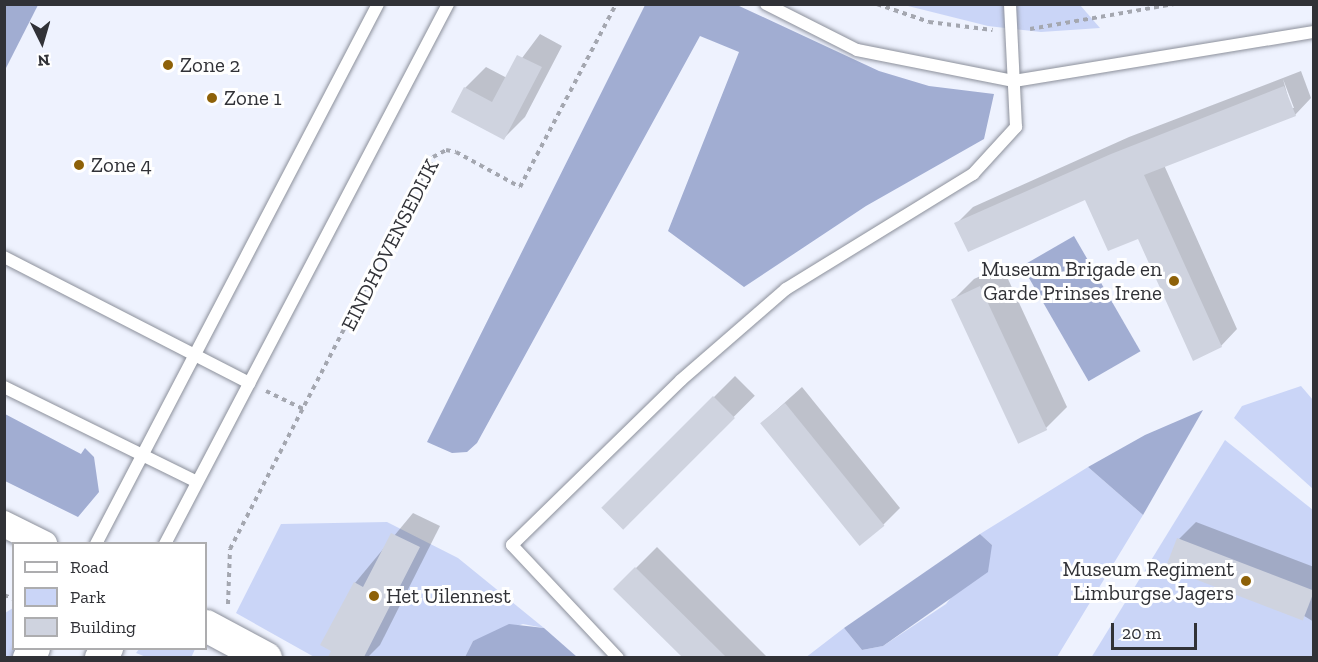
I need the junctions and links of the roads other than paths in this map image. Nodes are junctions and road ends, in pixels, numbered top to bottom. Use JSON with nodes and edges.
{"nodes":[{"id":1,"x":378,"y":4,"type":"edge"},
{"id":2,"x":448,"y":4,"type":"edge"},
{"id":3,"x":766,"y":4,"type":"edge"},
{"id":4,"x":1010,"y":4,"type":"edge"},
{"id":5,"x":1314,"y":32,"type":"edge"},
{"id":6,"x":1014,"y":81,"type":"junction"},
{"id":7,"x":4,"y":257,"type":"edge"},
{"id":8,"x":194,"y":352,"type":"junction"},
{"id":9,"x":249,"y":383,"type":"junction"},
{"id":10,"x":4,"y":387,"type":"edge"},
{"id":11,"x":142,"y":457,"type":"junction"},
{"id":12,"x":197,"y":483,"type":"junction"},
{"id":13,"x":4,"y":524,"type":"edge"},
{"id":14,"x":42,"y":542,"type":"edge"},
{"id":15,"x":97,"y":542,"type":"edge"},
{"id":16,"x":166,"y":542,"type":"edge"},
{"id":17,"x":210,"y":628,"type":"edge"},
{"id":18,"x":266,"y":657,"type":"edge"},
{"id":19,"x":618,"y":657,"type":"edge"}],
"edges":[{"from":1,"to":8,"type":"lane"},
{"from":2,"to":9,"type":"lane"},
{"from":3,"to":6,"type":"lane"},
{"from":4,"to":6,"type":"lane"},
{"from":5,"to":6,"type":"lane"},
{"from":6,"to":19,"type":"lane"},
{"from":7,"to":8,"type":"lane"},
{"from":8,"to":9,"type":"lane"},
{"from":8,"to":11,"type":"lane"},
{"from":9,"to":12,"type":"lane"},
{"from":10,"to":11,"type":"lane"},
{"from":11,"to":12,"type":"lane"},
{"from":11,"to":15,"type":"lane"},
{"from":12,"to":16,"type":"lane"},
{"from":13,"to":14,"type":"street"},
{"from":17,"to":18,"type":"street"}]}
